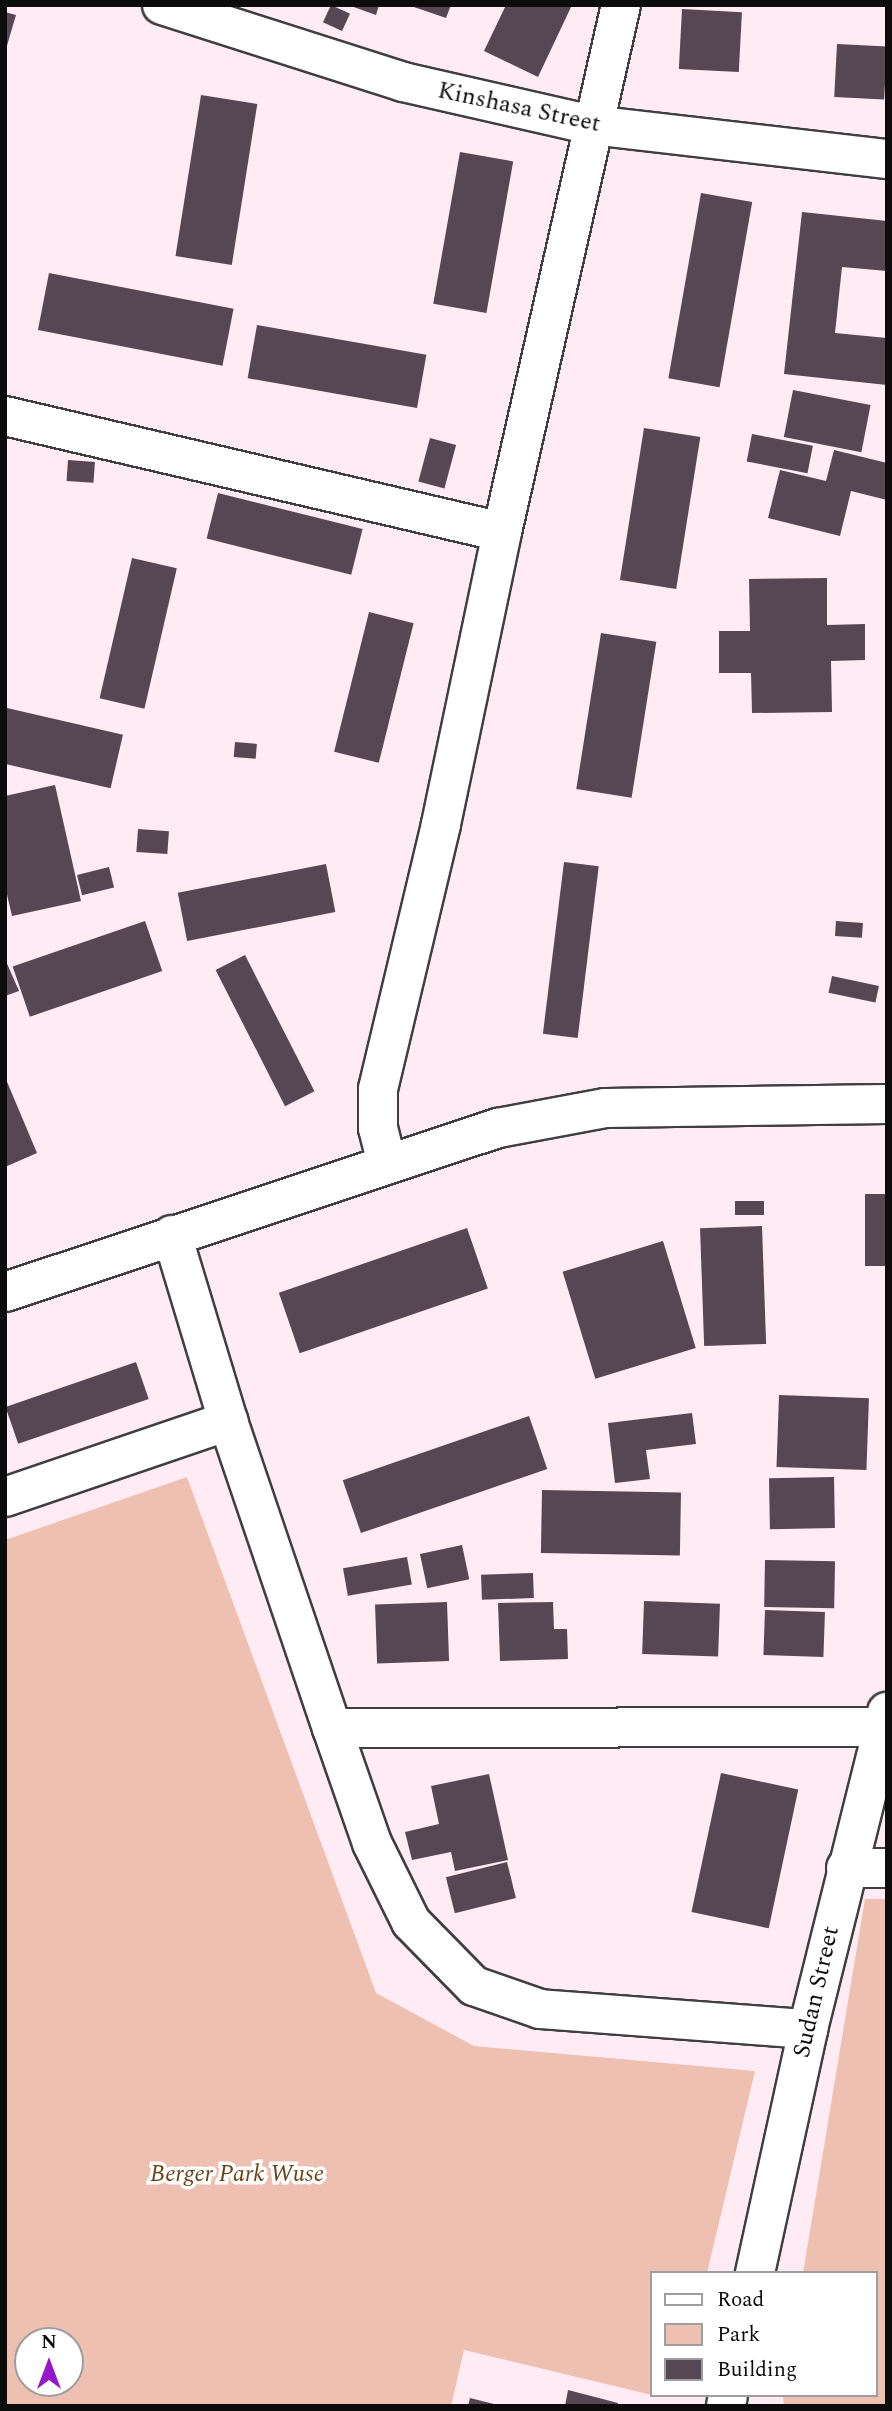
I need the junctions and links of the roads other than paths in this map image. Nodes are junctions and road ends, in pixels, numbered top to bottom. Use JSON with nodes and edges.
{"nodes":[{"id":1,"x":162,"y":5,"type":"edge"},
{"id":2,"x":621,"y":5,"type":"edge"},
{"id":3,"x":592,"y":125,"type":"junction"},
{"id":4,"x":887,"y":159,"type":"edge"},
{"id":5,"x":5,"y":416,"type":"edge"},
{"id":6,"x":502,"y":532,"type":"junction"},
{"id":7,"x":887,"y":1104,"type":"edge"},
{"id":8,"x":387,"y":1164,"type":"junction"},
{"id":9,"x":172,"y":1235,"type":"junction"},
{"id":10,"x":5,"y":1292,"type":"edge"},
{"id":11,"x":228,"y":1421,"type":"junction"},
{"id":12,"x":5,"y":1497,"type":"edge"},
{"id":13,"x":885,"y":1719,"type":"edge"},
{"id":14,"x":332,"y":1728,"type":"junction"},
{"id":15,"x":846,"y":1868,"type":"junction"},
{"id":16,"x":887,"y":1868,"type":"edge"},
{"id":17,"x":808,"y":2029,"type":"junction"},
{"id":18,"x":755,"y":2271,"type":"edge"}],
"edges":[{"from":1,"to":3,"type":"street","name":"Kinshasa Street"},
{"from":2,"to":3,"type":"street"},
{"from":3,"to":4,"type":"street","name":"Kinshasa Street"},
{"from":3,"to":6,"type":"street"},
{"from":5,"to":6,"type":"street"},
{"from":6,"to":8,"type":"street"},
{"from":7,"to":8,"type":"street"},
{"from":8,"to":9,"type":"street"},
{"from":9,"to":10,"type":"street"},
{"from":9,"to":11,"type":"street"},
{"from":11,"to":12,"type":"street"},
{"from":11,"to":14,"type":"street"},
{"from":13,"to":14,"type":"street"},
{"from":13,"to":15,"type":"street","name":"Sudan Street"},
{"from":14,"to":17,"type":"street"},
{"from":15,"to":16,"type":"street"},
{"from":15,"to":17,"type":"street","name":"Sudan Street"},
{"from":17,"to":18,"type":"street","name":"Sudan Street"}]}
